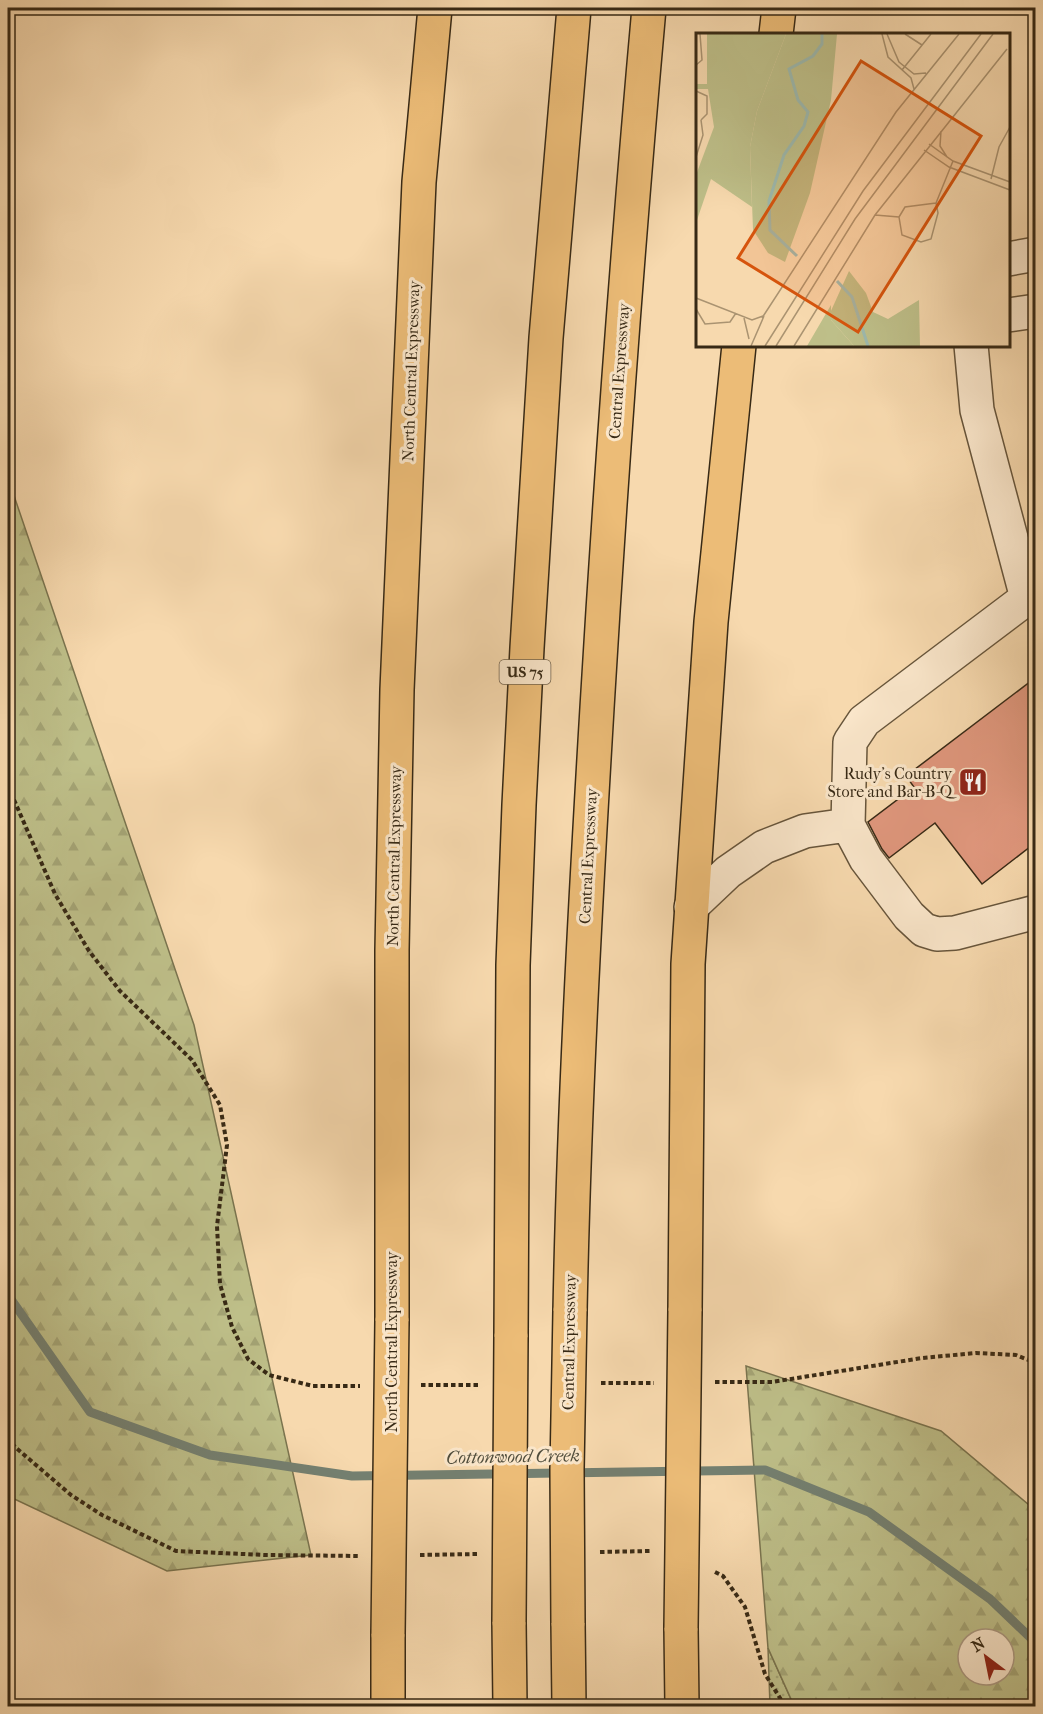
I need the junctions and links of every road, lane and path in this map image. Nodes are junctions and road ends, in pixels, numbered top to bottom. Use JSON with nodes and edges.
{"nodes":[{"id":1,"x":435,"y":8,"type":"edge"},
{"id":2,"x":574,"y":8,"type":"edge"},
{"id":3,"x":649,"y":8,"type":"edge"},
{"id":4,"x":779,"y":8,"type":"edge"},
{"id":5,"x":776,"y":33,"type":"edge"},
{"id":6,"x":1035,"y":254,"type":"edge"},
{"id":7,"x":1010,"y":259,"type":"edge"},
{"id":8,"x":1035,"y":311,"type":"edge"},
{"id":9,"x":1010,"y":315,"type":"edge"},
{"id":10,"x":739,"y":346,"type":"edge"},
{"id":11,"x":971,"y":346,"type":"edge"},
{"id":12,"x":1031,"y":600,"type":"edge"},
{"id":13,"x":848,"y":825,"type":"junction"},
{"id":14,"x":691,"y":907,"type":"junction"},
{"id":15,"x":1035,"y":912,"type":"edge"},
{"id":16,"x":388,"y":1707,"type":"edge"},
{"id":17,"x":510,"y":1707,"type":"edge"},
{"id":18,"x":569,"y":1707,"type":"edge"},
{"id":19,"x":682,"y":1707,"type":"edge"}],
"edges":[{"from":1,"to":16,"type":"main road","name":"North Central Expressway","bridge":true},
{"from":2,"to":17,"type":"main road","number":"US 75","bridge":true},
{"from":3,"to":18,"type":"main road","name":"Central Expressway","bridge":true},
{"from":4,"to":5,"type":"main road"},
{"from":6,"to":7,"type":"street"},
{"from":8,"to":9,"type":"street"},
{"from":10,"to":14,"type":"main road"},
{"from":11,"to":12,"type":"street"},
{"from":12,"to":13,"type":"street"},
{"from":13,"to":14,"type":"street"},
{"from":13,"to":15,"type":"street"},
{"from":14,"to":19,"type":"main road","bridge":true}]}
